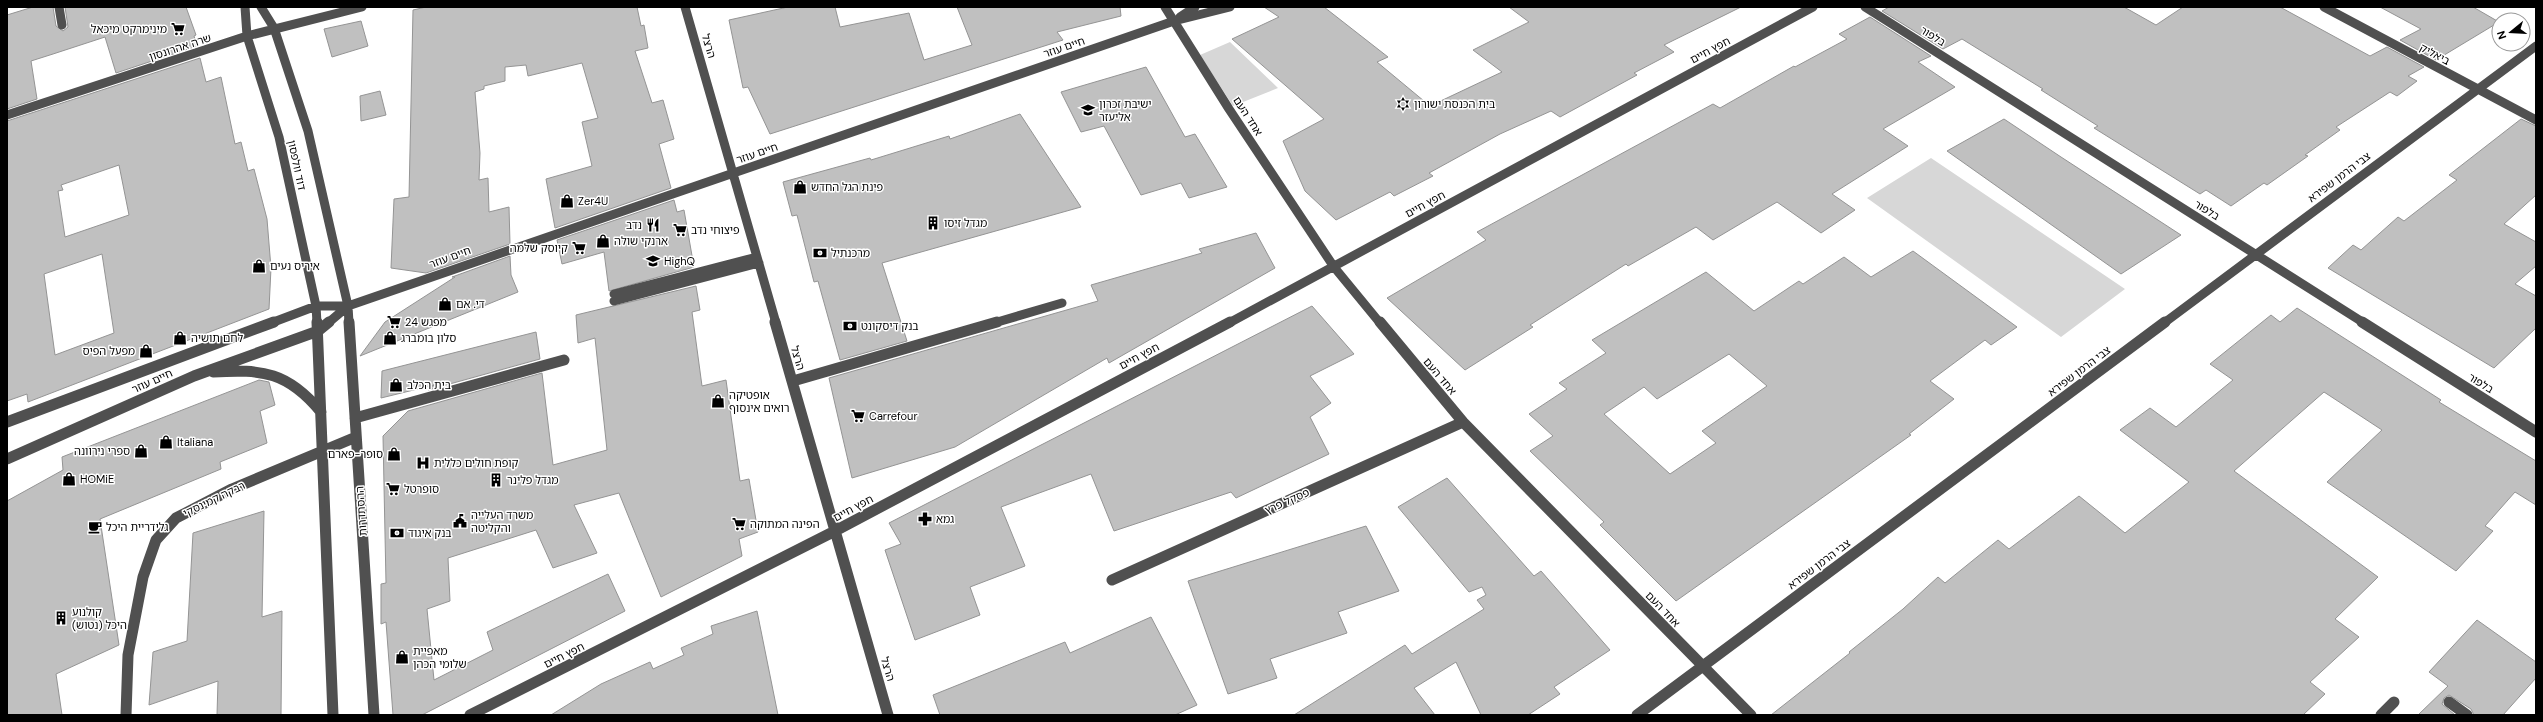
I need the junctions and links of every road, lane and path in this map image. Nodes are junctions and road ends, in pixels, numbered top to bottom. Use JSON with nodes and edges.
{"nodes":[{"id":1,"x":59,"y":7,"type":"edge"},
{"id":2,"x":245,"y":7,"type":"edge"},
{"id":3,"x":261,"y":7,"type":"edge"},
{"id":4,"x":362,"y":7,"type":"edge"},
{"id":5,"x":685,"y":7,"type":"edge"},
{"id":6,"x":1165,"y":7,"type":"edge"},
{"id":7,"x":1195,"y":7,"type":"edge"},
{"id":8,"x":1230,"y":7,"type":"edge"},
{"id":9,"x":1814,"y":7,"type":"edge"},
{"id":10,"x":1865,"y":7,"type":"edge"},
{"id":11,"x":2324,"y":7,"type":"edge"},
{"id":12,"x":1174,"y":21,"type":"junction"},
{"id":13,"x":62,"y":25,"type":"dead end"},
{"id":14,"x":274,"y":28,"type":"junction"},
{"id":15,"x":247,"y":36,"type":"junction"},
{"id":16,"x":2536,"y":46,"type":"edge"},
{"id":17,"x":2478,"y":89,"type":"junction"},
{"id":18,"x":7,"y":115,"type":"edge"},
{"id":19,"x":2536,"y":120,"type":"edge"},
{"id":20,"x":733,"y":174,"type":"junction"},
{"id":21,"x":2256,"y":255,"type":"junction"},
{"id":22,"x":758,"y":260,"type":"junction"},
{"id":23,"x":1334,"y":267,"type":"junction"},
{"id":24,"x":614,"y":298,"type":"dead end"},
{"id":25,"x":1062,"y":303,"type":"dead end"},
{"id":26,"x":316,"y":306,"type":"junction"},
{"id":27,"x":348,"y":306,"type":"junction"},
{"id":28,"x":318,"y":331,"type":"junction"},
{"id":29,"x":564,"y":360,"type":"dead end"},
{"id":30,"x":201,"y":373,"type":"junction"},
{"id":31,"x":793,"y":382,"type":"junction"},
{"id":32,"x":321,"y":412,"type":"junction"},
{"id":33,"x":356,"y":418,"type":"junction"},
{"id":34,"x":7,"y":422,"type":"edge"},
{"id":35,"x":1463,"y":422,"type":"junction"},
{"id":36,"x":2536,"y":432,"type":"edge"},
{"id":37,"x":356,"y":437,"type":"junction"},
{"id":38,"x":322,"y":452,"type":"junction"},
{"id":39,"x":7,"y":459,"type":"edge"},
{"id":40,"x":836,"y":531,"type":"junction"},
{"id":41,"x":1112,"y":580,"type":"dead end"},
{"id":42,"x":1702,"y":666,"type":"junction"},
{"id":43,"x":2394,"y":702,"type":"dead end"},
{"id":44,"x":2449,"y":702,"type":"dead end"},
{"id":45,"x":126,"y":715,"type":"edge"},
{"id":46,"x":333,"y":715,"type":"edge"},
{"id":47,"x":374,"y":715,"type":"edge"},
{"id":48,"x":470,"y":715,"type":"edge"},
{"id":49,"x":888,"y":715,"type":"edge"},
{"id":50,"x":1636,"y":715,"type":"edge"},
{"id":51,"x":1751,"y":715,"type":"edge"},
{"id":52,"x":2381,"y":715,"type":"edge"},
{"id":53,"x":2467,"y":715,"type":"edge"}],
"edges":[{"from":1,"to":13,"type":"street"},
{"from":2,"to":15,"type":"street","name":"דוד וולפסון"},
{"from":3,"to":14,"type":"street","name":"דוד וולפסון"},
{"from":4,"to":14,"type":"street","name":"שרה אהרונסון"},
{"from":5,"to":20,"type":"street","name":"הרצל"},
{"from":6,"to":12,"type":"street","name":"אחד העם"},
{"from":7,"to":12,"type":"street"},
{"from":8,"to":12,"type":"street"},
{"from":9,"to":23,"type":"street","name":"חפץ חיים"},
{"from":10,"to":21,"type":"street","name":"בלפור"},
{"from":11,"to":17,"type":"street","name":"ביאליק"},
{"from":12,"to":20,"type":"street","name":"חיים עוזר"},
{"from":12,"to":23,"type":"street","name":"אחד העם"},
{"from":14,"to":15,"type":"street","name":"שרה אהרונסון"},
{"from":14,"to":27,"type":"street","name":"דוד וולפסון"},
{"from":15,"to":18,"type":"street","name":"שרה אהרונסון"},
{"from":15,"to":26,"type":"street","name":"דוד וולפסון"},
{"from":16,"to":17,"type":"street","name":"צבי הרמן שפירא"},
{"from":17,"to":19,"type":"street","name":"ביאליק"},
{"from":17,"to":21,"type":"street","name":"צבי הרמן שפירא"},
{"from":20,"to":22,"type":"street","name":"הרצל"},
{"from":20,"to":27,"type":"street","name":"חיים עוזר"},
{"from":21,"to":36,"type":"street","name":"בלפור"},
{"from":21,"to":42,"type":"street","name":"צבי הרמן שפירא"},
{"from":22,"to":24,"type":"street"},
{"from":22,"to":31,"type":"street","name":"הרצל"},
{"from":23,"to":35,"type":"street","name":"אחד העם"},
{"from":23,"to":40,"type":"street","name":"חפץ חיים"},
{"from":25,"to":31,"type":"street"},
{"from":26,"to":27,"type":"street","name":"חיים עוזר"},
{"from":26,"to":28,"type":"street","name":"דוד וולפסון"},
{"from":26,"to":34,"type":"street","name":"חיים עוזר"},
{"from":27,"to":28,"type":"street","name":"חיים עוזר"},
{"from":27,"to":33,"type":"street","name":"ההסתדרות"},
{"from":28,"to":30,"type":"street","name":"חיים עוזר"},
{"from":28,"to":32,"type":"street"},
{"from":29,"to":33,"type":"street"},
{"from":30,"to":32,"type":"street"},
{"from":30,"to":39,"type":"street","name":"חיים עוזר"},
{"from":31,"to":40,"type":"street","name":"הרצל"},
{"from":32,"to":38,"type":"street"},
{"from":33,"to":37,"type":"street","name":"ההסתדרות"},
{"from":35,"to":41,"type":"street","name":"פסקל פרץ"},
{"from":35,"to":42,"type":"street","name":"אחד העם"},
{"from":37,"to":38,"type":"street","name":"רבקה קמינסקי"},
{"from":37,"to":47,"type":"street","name":"ההסתדרות"},
{"from":38,"to":45,"type":"street","name":"רבקה קמינסקי"},
{"from":38,"to":46,"type":"street"},
{"from":40,"to":48,"type":"street","name":"חפץ חיים"},
{"from":40,"to":49,"type":"street","name":"הרצל"},
{"from":42,"to":50,"type":"street","name":"צבי הרמן שפירא"},
{"from":42,"to":51,"type":"street","name":"אחד העם"},
{"from":43,"to":52,"type":"street"},
{"from":44,"to":53,"type":"street"}]}
